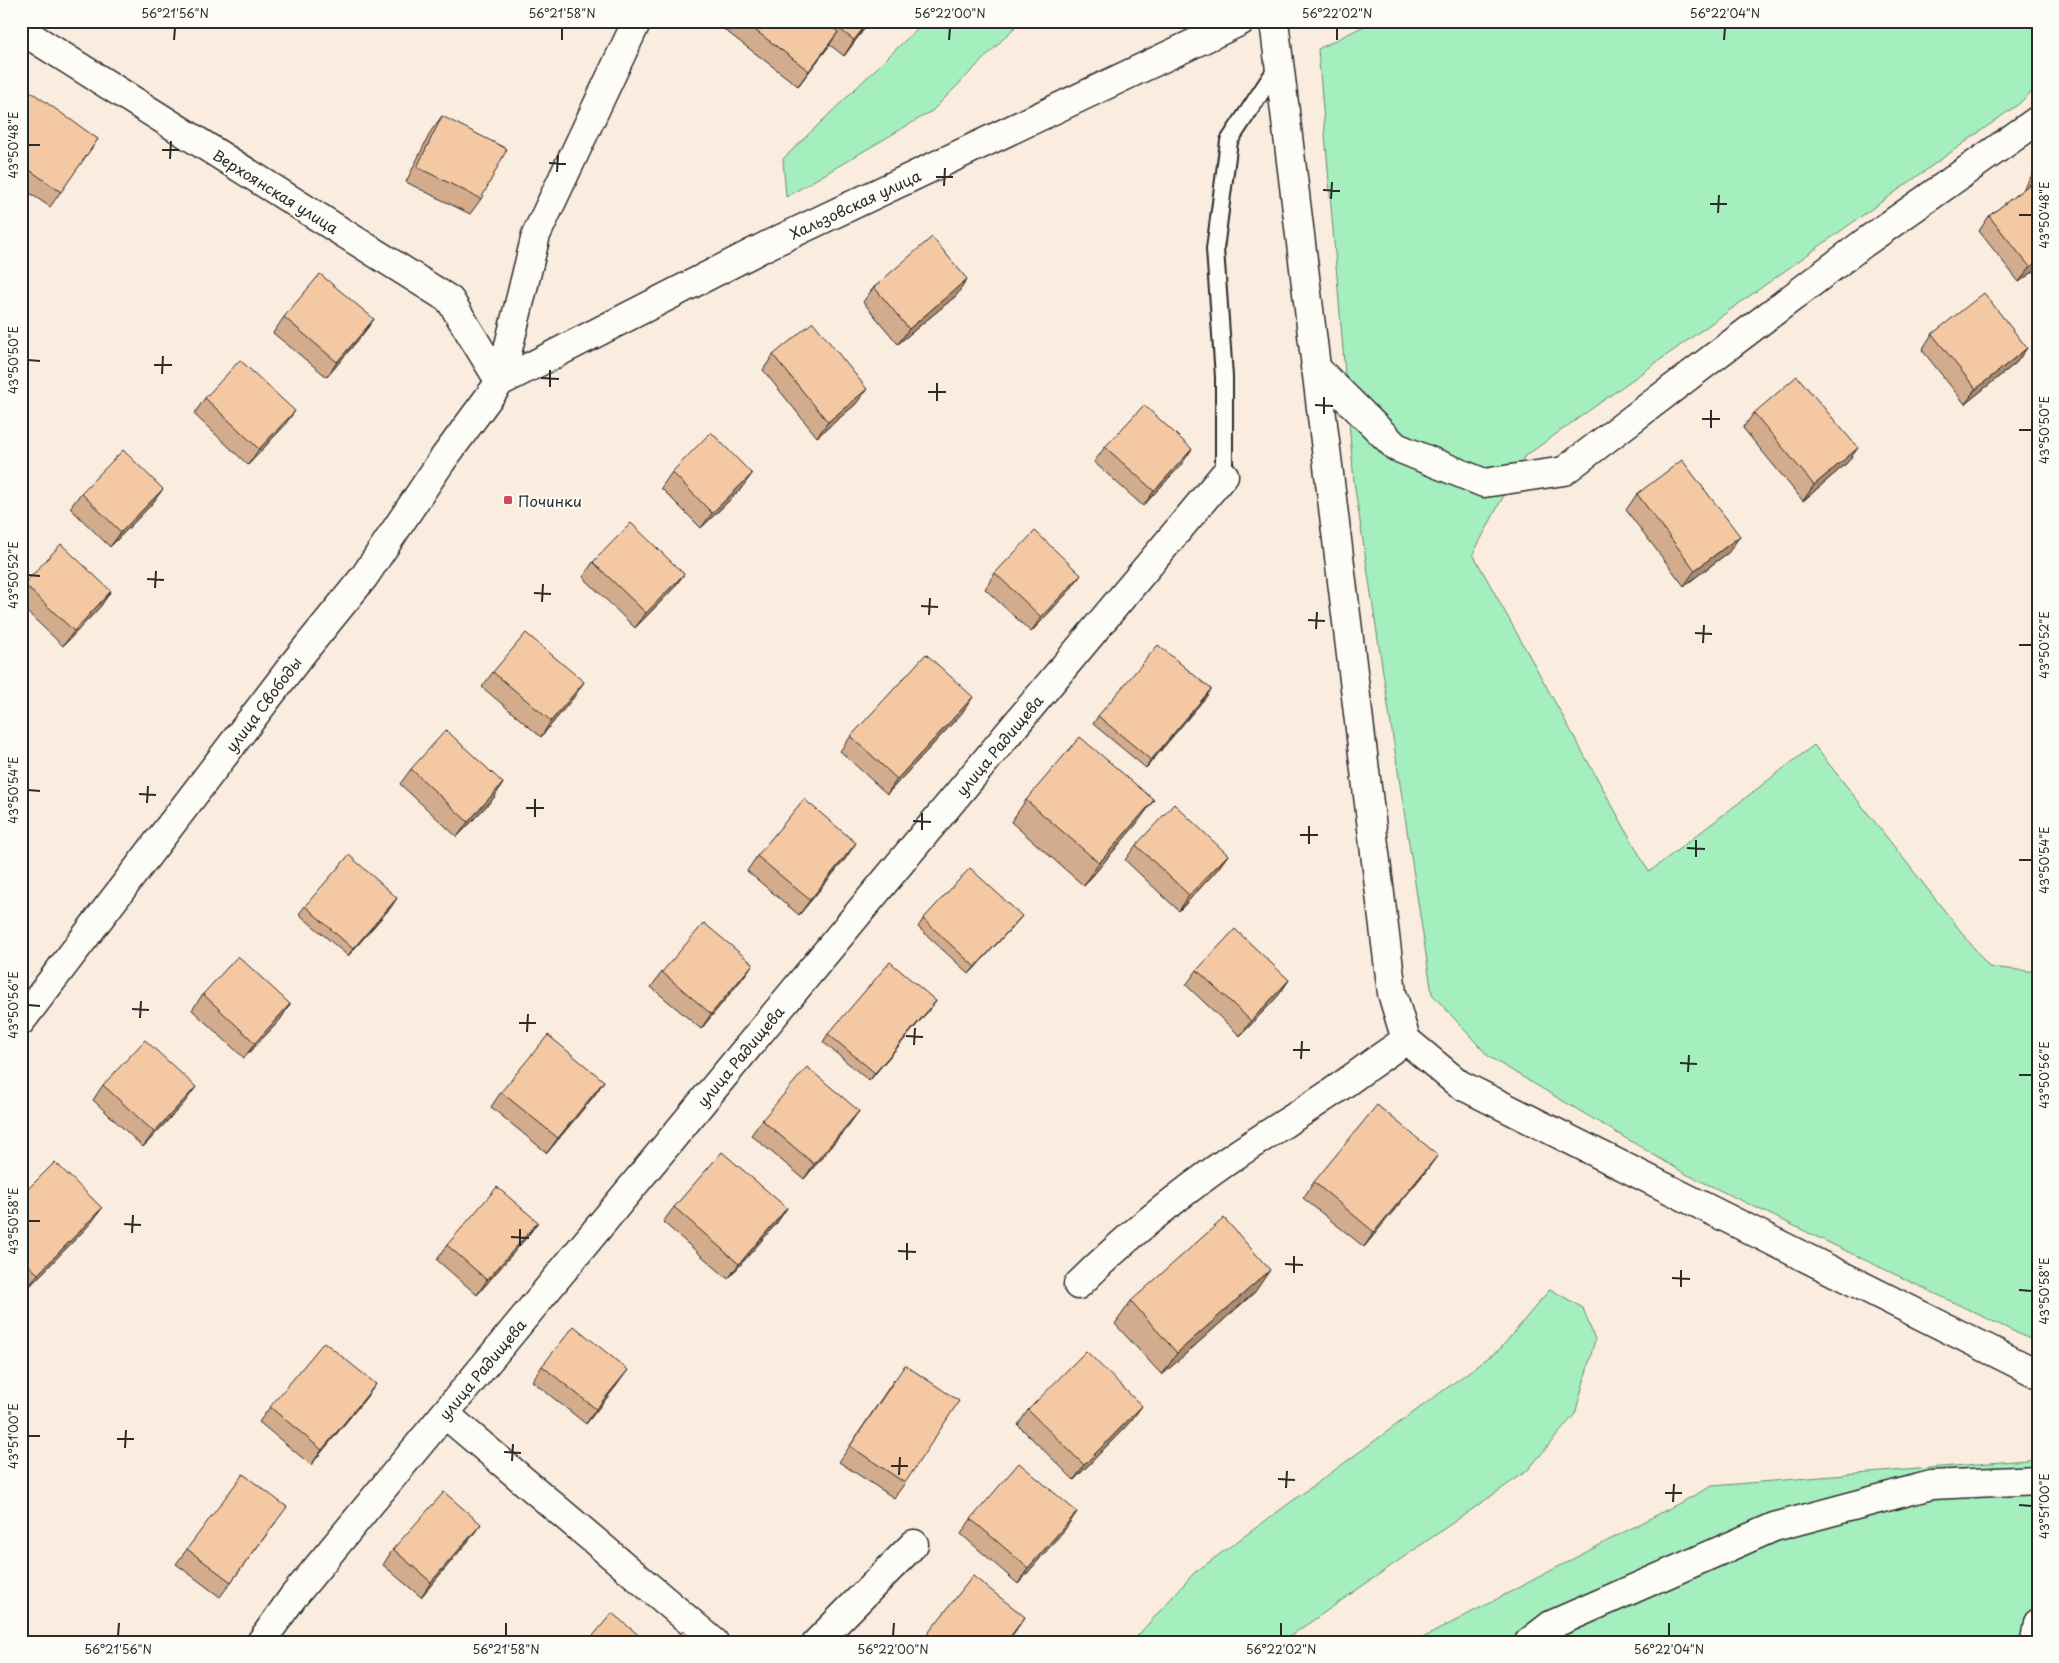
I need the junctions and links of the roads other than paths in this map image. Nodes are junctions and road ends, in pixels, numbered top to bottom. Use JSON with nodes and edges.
{"nodes":[{"id":1,"x":637,"y":21,"type":"edge"},
{"id":2,"x":1241,"y":21,"type":"edge"},
{"id":3,"x":1274,"y":21,"type":"edge"},
{"id":4,"x":21,"y":30,"type":"edge"},
{"id":5,"x":1278,"y":65,"type":"junction"},
{"id":6,"x":2038,"y":120,"type":"edge"},
{"id":7,"x":1315,"y":368,"type":"junction"},
{"id":8,"x":500,"y":382,"type":"junction"},
{"id":9,"x":1224,"y":475,"type":"joint"},
{"id":10,"x":21,"y":1021,"type":"edge"},
{"id":11,"x":1406,"y":1040,"type":"junction"},
{"id":12,"x":1078,"y":1285,"type":"dead end"},
{"id":13,"x":2038,"y":1374,"type":"edge"},
{"id":14,"x":444,"y":1414,"type":"junction"},
{"id":15,"x":2038,"y":1480,"type":"edge"},
{"id":16,"x":914,"y":1544,"type":"dead end"},
{"id":17,"x":2038,"y":1623,"type":"edge"},
{"id":18,"x":261,"y":1642,"type":"edge"},
{"id":19,"x":714,"y":1642,"type":"edge"},
{"id":20,"x":817,"y":1642,"type":"edge"},
{"id":21,"x":1529,"y":1642,"type":"edge"},
{"id":22,"x":2036,"y":1642,"type":"edge"}],
"edges":[{"from":1,"to":8,"type":"street"},
{"from":2,"to":8,"type":"street","name":"Хальзовская улица"},
{"from":3,"to":5,"type":"street"},
{"from":4,"to":8,"type":"street","name":"Верхоянская улица"},
{"from":5,"to":7,"type":"street"},
{"from":5,"to":9,"type":"lane"},
{"from":6,"to":7,"type":"street"},
{"from":7,"to":11,"type":"street"},
{"from":8,"to":10,"type":"street","name":"улица Свободы"},
{"from":9,"to":14,"type":"street","name":"улица Радищева"},
{"from":11,"to":12,"type":"street"},
{"from":11,"to":13,"type":"street"},
{"from":14,"to":18,"type":"street","name":"улица Радищева"},
{"from":14,"to":19,"type":"street"},
{"from":15,"to":21,"type":"street"},
{"from":16,"to":20,"type":"street"},
{"from":17,"to":22,"type":"street"}]}
